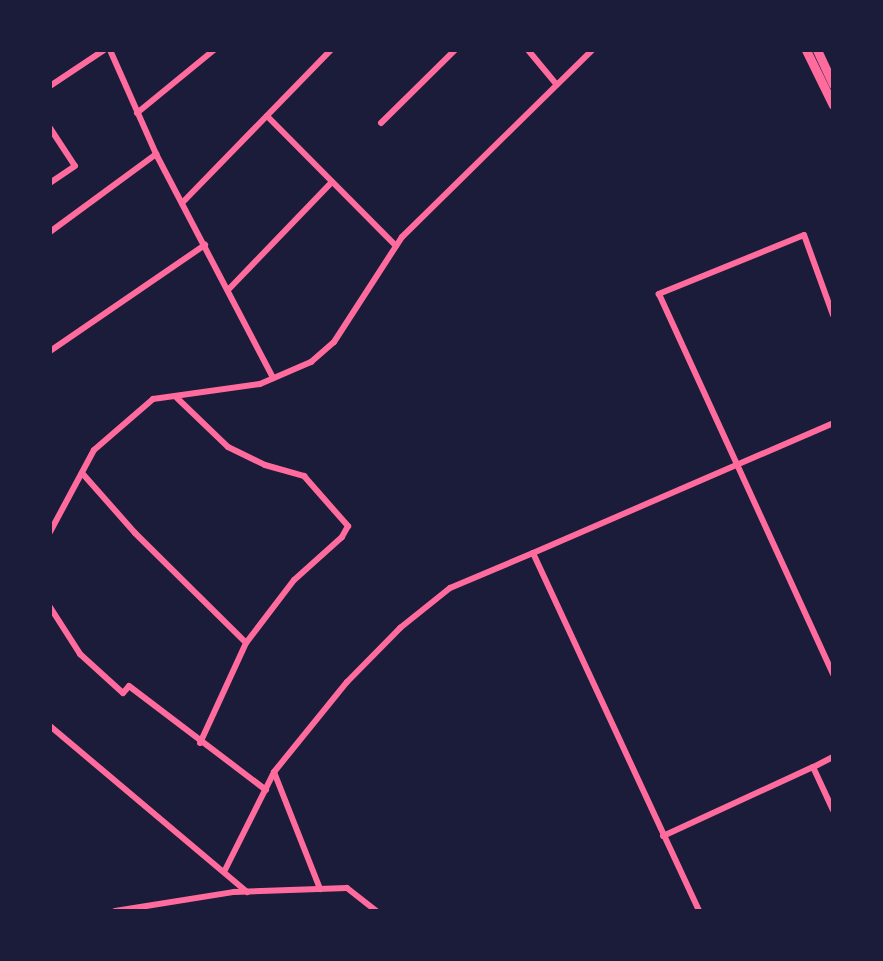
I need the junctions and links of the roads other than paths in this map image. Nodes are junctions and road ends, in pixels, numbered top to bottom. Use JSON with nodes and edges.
{"nodes":[{"id":1,"x":107,"y":50,"type":"edge"},
{"id":2,"x":214,"y":50,"type":"edge"},
{"id":3,"x":331,"y":50,"type":"edge"},
{"id":4,"x":455,"y":50,"type":"edge"},
{"id":5,"x":528,"y":50,"type":"edge"},
{"id":6,"x":592,"y":50,"type":"edge"},
{"id":7,"x":806,"y":50,"type":"edge"},
{"id":8,"x":817,"y":50,"type":"edge"},
{"id":9,"x":833,"y":84,"type":"edge"},
{"id":10,"x":557,"y":85,"type":"junction"},
{"id":11,"x":50,"y":86,"type":"edge"},
{"id":12,"x":833,"y":104,"type":"edge"},
{"id":13,"x":137,"y":113,"type":"junction"},
{"id":14,"x":267,"y":116,"type":"junction"},
{"id":15,"x":381,"y":123,"type":"dead end"},
{"id":16,"x":50,"y":128,"type":"edge"},
{"id":17,"x":156,"y":154,"type":"junction"},
{"id":18,"x":332,"y":182,"type":"junction"},
{"id":19,"x":50,"y":183,"type":"edge"},
{"id":20,"x":182,"y":203,"type":"junction"},
{"id":21,"x":50,"y":232,"type":"edge"},
{"id":22,"x":205,"y":245,"type":"junction"},
{"id":23,"x":396,"y":246,"type":"junction"},
{"id":24,"x":228,"y":290,"type":"junction"},
{"id":25,"x":833,"y":315,"type":"edge"},
{"id":26,"x":50,"y":351,"type":"edge"},
{"id":27,"x":273,"y":378,"type":"junction"},
{"id":28,"x":176,"y":397,"type":"junction"},
{"id":29,"x":833,"y":423,"type":"edge"},
{"id":30,"x":737,"y":465,"type":"junction"},
{"id":31,"x":82,"y":473,"type":"junction"},
{"id":32,"x":50,"y":532,"type":"edge"},
{"id":33,"x":533,"y":553,"type":"junction"},
{"id":34,"x":50,"y":607,"type":"edge"},
{"id":35,"x":246,"y":643,"type":"junction"},
{"id":36,"x":833,"y":674,"type":"edge"},
{"id":37,"x":50,"y":726,"type":"edge"},
{"id":38,"x":200,"y":743,"type":"junction"},
{"id":39,"x":833,"y":757,"type":"edge"},
{"id":40,"x":813,"y":767,"type":"junction"},
{"id":41,"x":274,"y":772,"type":"junction"},
{"id":42,"x":266,"y":790,"type":"junction"},
{"id":43,"x":833,"y":810,"type":"edge"},
{"id":44,"x":663,"y":836,"type":"junction"},
{"id":45,"x":224,"y":872,"type":"junction"},
{"id":46,"x":320,"y":889,"type":"junction"},
{"id":47,"x":247,"y":892,"type":"junction"},
{"id":48,"x":115,"y":911,"type":"edge"},
{"id":49,"x":376,"y":911,"type":"edge"},
{"id":50,"x":699,"y":911,"type":"edge"}],
"edges":[{"from":1,"to":11,"type":"street"},
{"from":1,"to":13,"type":"street"},
{"from":2,"to":13,"type":"street"},
{"from":3,"to":14,"type":"street"},
{"from":4,"to":15,"type":"street"},
{"from":5,"to":10,"type":"street"},
{"from":6,"to":10,"type":"street"},
{"from":7,"to":12,"type":"highway"},
{"from":8,"to":9,"type":"highway"},
{"from":10,"to":23,"type":"street"},
{"from":13,"to":17,"type":"street"},
{"from":14,"to":18,"type":"street"},
{"from":14,"to":20,"type":"street"},
{"from":16,"to":19,"type":"street"},
{"from":17,"to":20,"type":"street"},
{"from":17,"to":21,"type":"street"},
{"from":18,"to":23,"type":"street"},
{"from":18,"to":24,"type":"street"},
{"from":20,"to":22,"type":"street"},
{"from":22,"to":24,"type":"street"},
{"from":22,"to":26,"type":"street"},
{"from":23,"to":27,"type":"street"},
{"from":24,"to":27,"type":"street"},
{"from":25,"to":30,"type":"street"},
{"from":27,"to":28,"type":"street"},
{"from":28,"to":31,"type":"street"},
{"from":28,"to":35,"type":"street"},
{"from":29,"to":30,"type":"street"},
{"from":30,"to":33,"type":"street"},
{"from":30,"to":36,"type":"street"},
{"from":31,"to":32,"type":"street"},
{"from":31,"to":35,"type":"street"},
{"from":33,"to":41,"type":"street"},
{"from":33,"to":44,"type":"street"},
{"from":34,"to":38,"type":"street"},
{"from":35,"to":38,"type":"street"},
{"from":37,"to":45,"type":"street"},
{"from":38,"to":42,"type":"street"},
{"from":39,"to":40,"type":"street"},
{"from":40,"to":43,"type":"street"},
{"from":40,"to":44,"type":"street"},
{"from":41,"to":42,"type":"street"},
{"from":41,"to":46,"type":"street"},
{"from":42,"to":45,"type":"street"},
{"from":44,"to":50,"type":"street"},
{"from":45,"to":47,"type":"street"},
{"from":46,"to":47,"type":"street"},
{"from":46,"to":49,"type":"street"},
{"from":47,"to":48,"type":"street"}]}
